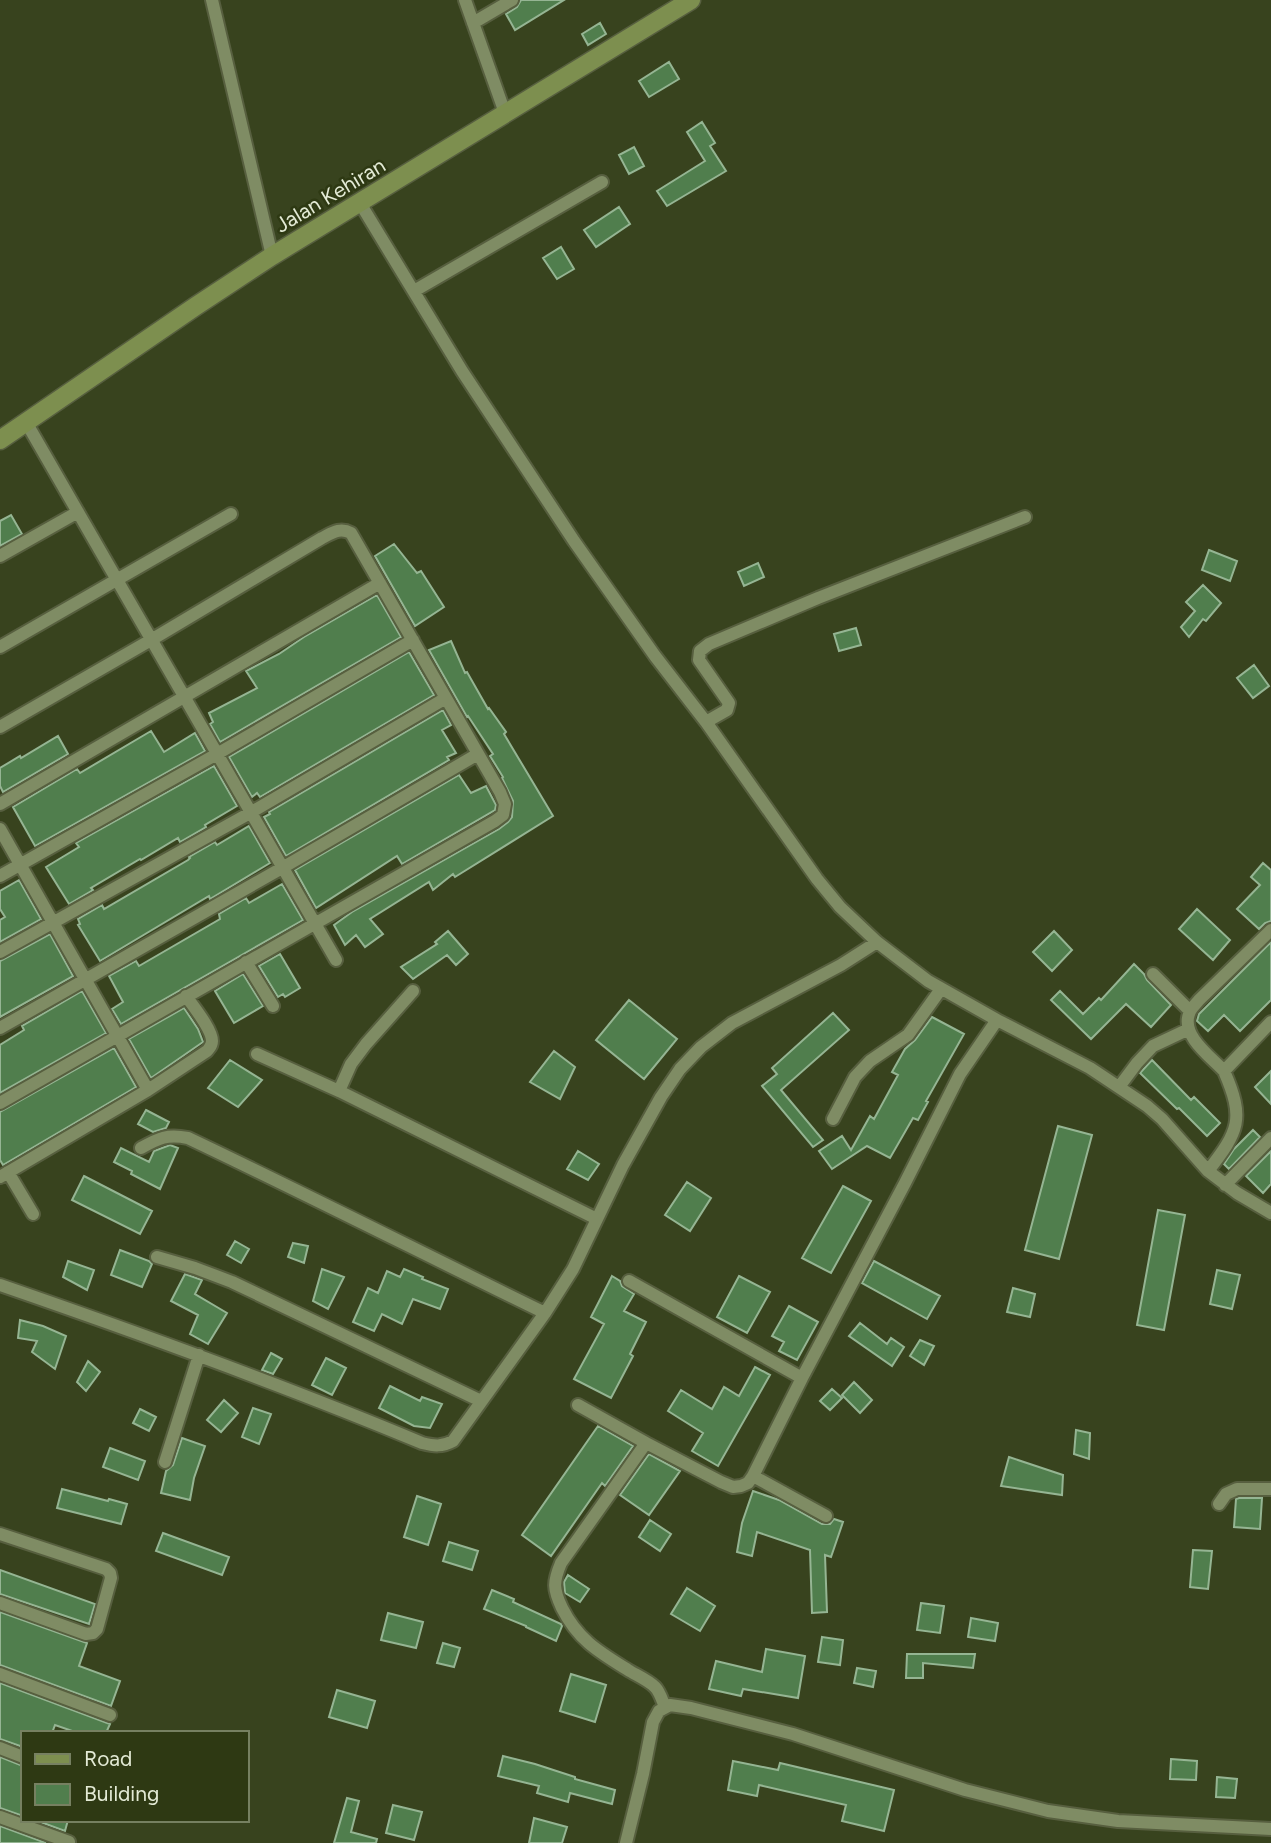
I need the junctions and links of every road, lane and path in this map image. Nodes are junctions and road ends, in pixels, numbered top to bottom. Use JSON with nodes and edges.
{"nodes":[{"id":1,"x":212,"y":0,"type":"edge"},
{"id":2,"x":465,"y":0,"type":"edge"},
{"id":3,"x":512,"y":0,"type":"edge"},
{"id":4,"x":691,"y":0,"type":"edge"},
{"id":5,"x":473,"y":23,"type":"junction"},
{"id":6,"x":505,"y":113,"type":"junction"},
{"id":7,"x":602,"y":182,"type":"dead end"},
{"id":8,"x":360,"y":203,"type":"junction"},
{"id":9,"x":272,"y":256,"type":"junction"},
{"id":10,"x":414,"y":291,"type":"junction"},
{"id":11,"x":26,"y":422,"type":"junction"},
{"id":12,"x":0,"y":440,"type":"edge"},
{"id":13,"x":78,"y":512,"type":"junction"},
{"id":14,"x":231,"y":514,"type":"dead end"},
{"id":15,"x":1025,"y":517,"type":"dead end"},
{"id":16,"x":0,"y":556,"type":"edge"},
{"id":17,"x":116,"y":579,"type":"junction"},
{"id":18,"x":380,"y":583,"type":"junction"},
{"id":19,"x":151,"y":640,"type":"junction"},
{"id":20,"x":413,"y":640,"type":"junction"},
{"id":21,"x":0,"y":647,"type":"edge"},
{"id":22,"x":184,"y":697,"type":"junction"},
{"id":23,"x":446,"y":698,"type":"junction"},
{"id":24,"x":706,"y":722,"type":"junction"},
{"id":25,"x":0,"y":727,"type":"edge"},
{"id":26,"x":217,"y":754,"type":"junction"},
{"id":27,"x":478,"y":754,"type":"junction"},
{"id":28,"x":0,"y":804,"type":"edge"},
{"id":29,"x":250,"y":813,"type":"junction"},
{"id":30,"x":0,"y":829,"type":"edge"},
{"id":31,"x":21,"y":865,"type":"junction"},
{"id":32,"x":282,"y":868,"type":"junction"},
{"id":33,"x":0,"y":876,"type":"edge"},
{"id":34,"x":54,"y":923,"type":"junction"},
{"id":35,"x":314,"y":923,"type":"junction"},
{"id":36,"x":1271,"y":930,"type":"edge"},
{"id":37,"x":877,"y":942,"type":"junction"},
{"id":38,"x":0,"y":952,"type":"edge"},
{"id":39,"x":336,"y":960,"type":"dead end"},
{"id":40,"x":246,"y":962,"type":"junction"},
{"id":41,"x":1153,"y":974,"type":"dead end"},
{"id":42,"x":86,"y":979,"type":"junction"},
{"id":43,"x":413,"y":991,"type":"dead end"},
{"id":44,"x":186,"y":996,"type":"junction"},
{"id":45,"x":935,"y":998,"type":"junction"},
{"id":46,"x":273,"y":1006,"type":"dead end"},
{"id":47,"x":1190,"y":1011,"type":"junction"},
{"id":48,"x":1271,"y":1022,"type":"edge"},
{"id":49,"x":0,"y":1028,"type":"edge"},
{"id":50,"x":991,"y":1029,"type":"junction"},
{"id":51,"x":1189,"y":1029,"type":"junction"},
{"id":52,"x":118,"y":1035,"type":"junction"},
{"id":53,"x":257,"y":1054,"type":"dead end"},
{"id":54,"x":1224,"y":1071,"type":"junction"},
{"id":55,"x":1119,"y":1087,"type":"junction"},
{"id":56,"x":148,"y":1090,"type":"junction"},
{"id":57,"x":339,"y":1091,"type":"junction"},
{"id":58,"x":0,"y":1103,"type":"edge"},
{"id":59,"x":833,"y":1119,"type":"dead end"},
{"id":60,"x":1271,"y":1138,"type":"edge"},
{"id":61,"x":141,"y":1148,"type":"dead end"},
{"id":62,"x":1208,"y":1171,"type":"junction"},
{"id":63,"x":4,"y":1175,"type":"edge"},
{"id":64,"x":1226,"y":1185,"type":"junction"},
{"id":65,"x":1271,"y":1213,"type":"edge"},
{"id":66,"x":33,"y":1214,"type":"dead end"},
{"id":67,"x":597,"y":1219,"type":"junction"},
{"id":68,"x":157,"y":1257,"type":"dead end"},
{"id":69,"x":629,"y":1281,"type":"dead end"},
{"id":70,"x":0,"y":1285,"type":"edge"},
{"id":71,"x":545,"y":1313,"type":"junction"},
{"id":72,"x":199,"y":1355,"type":"junction"},
{"id":73,"x":802,"y":1378,"type":"junction"},
{"id":74,"x":481,"y":1401,"type":"junction"},
{"id":75,"x":578,"y":1405,"type":"dead end"},
{"id":76,"x":646,"y":1443,"type":"junction"},
{"id":77,"x":165,"y":1462,"type":"dead end"},
{"id":78,"x":752,"y":1476,"type":"junction"},
{"id":79,"x":1271,"y":1489,"type":"edge"},
{"id":80,"x":1219,"y":1504,"type":"dead end"},
{"id":81,"x":826,"y":1516,"type":"dead end"},
{"id":82,"x":0,"y":1534,"type":"edge"},
{"id":83,"x":0,"y":1603,"type":"edge"},
{"id":84,"x":0,"y":1674,"type":"edge"},
{"id":85,"x":665,"y":1707,"type":"junction"},
{"id":86,"x":110,"y":1715,"type":"dead end"},
{"id":87,"x":0,"y":1748,"type":"edge"},
{"id":88,"x":21,"y":1756,"type":"edge"},
{"id":89,"x":0,"y":1817,"type":"edge"},
{"id":90,"x":1271,"y":1829,"type":"edge"},
{"id":91,"x":69,"y":1842,"type":"edge"},
{"id":92,"x":626,"y":1843,"type":"edge"}],
"edges":[{"from":1,"to":9,"type":"street"},
{"from":2,"to":5,"type":"street"},
{"from":3,"to":5,"type":"street"},
{"from":4,"to":6,"type":"street","name":"Jalan Kehiran"},
{"from":5,"to":6,"type":"street"},
{"from":6,"to":8,"type":"street","name":"Jalan Kehiran"},
{"from":7,"to":10,"type":"street"},
{"from":8,"to":9,"type":"street","name":"Jalan Kehiran"},
{"from":8,"to":10,"type":"street"},
{"from":9,"to":11,"type":"street","name":"Jalan Kehiran"},
{"from":10,"to":24,"type":"street"},
{"from":11,"to":12,"type":"street","name":"Jalan Kehiran"},
{"from":11,"to":13,"type":"street"},
{"from":13,"to":16,"type":"street"},
{"from":13,"to":17,"type":"street"},
{"from":14,"to":17,"type":"street"},
{"from":15,"to":24,"type":"street"},
{"from":17,"to":19,"type":"street"},
{"from":17,"to":21,"type":"street"},
{"from":18,"to":19,"type":"street"},
{"from":18,"to":20,"type":"street"},
{"from":18,"to":22,"type":"street"},
{"from":19,"to":22,"type":"street"},
{"from":19,"to":25,"type":"street"},
{"from":20,"to":23,"type":"street"},
{"from":20,"to":26,"type":"street"},
{"from":22,"to":26,"type":"street"},
{"from":22,"to":28,"type":"street"},
{"from":23,"to":27,"type":"street"},
{"from":23,"to":29,"type":"street"},
{"from":24,"to":37,"type":"street"},
{"from":26,"to":29,"type":"street"},
{"from":26,"to":31,"type":"street"},
{"from":27,"to":32,"type":"street"},
{"from":27,"to":35,"type":"street"},
{"from":29,"to":32,"type":"street"},
{"from":29,"to":34,"type":"street"},
{"from":30,"to":31,"type":"street"},
{"from":31,"to":33,"type":"street"},
{"from":31,"to":34,"type":"street"},
{"from":32,"to":35,"type":"street"},
{"from":32,"to":42,"type":"street"},
{"from":34,"to":38,"type":"street"},
{"from":34,"to":42,"type":"street"},
{"from":35,"to":39,"type":"street"},
{"from":35,"to":40,"type":"street"},
{"from":36,"to":47,"type":"street"},
{"from":37,"to":45,"type":"street"},
{"from":37,"to":67,"type":"street"},
{"from":40,"to":44,"type":"street"},
{"from":40,"to":46,"type":"street"},
{"from":41,"to":47,"type":"street"},
{"from":42,"to":49,"type":"street"},
{"from":42,"to":52,"type":"street"},
{"from":43,"to":57,"type":"street"},
{"from":44,"to":52,"type":"street"},
{"from":44,"to":56,"type":"street"},
{"from":45,"to":50,"type":"street"},
{"from":45,"to":59,"type":"street"},
{"from":47,"to":51,"type":"street"},
{"from":48,"to":54,"type":"street"},
{"from":50,"to":55,"type":"street"},
{"from":50,"to":73,"type":"street"},
{"from":51,"to":54,"type":"street"},
{"from":51,"to":55,"type":"street"},
{"from":52,"to":56,"type":"street"},
{"from":52,"to":58,"type":"street"},
{"from":53,"to":57,"type":"street"},
{"from":54,"to":62,"type":"street"},
{"from":55,"to":62,"type":"street"},
{"from":56,"to":63,"type":"street"},
{"from":57,"to":67,"type":"street"},
{"from":60,"to":64,"type":"street"},
{"from":61,"to":71,"type":"street"},
{"from":62,"to":64,"type":"street"},
{"from":63,"to":66,"type":"street"},
{"from":64,"to":65,"type":"street"},
{"from":67,"to":71,"type":"street"},
{"from":68,"to":74,"type":"street"},
{"from":69,"to":73,"type":"street"},
{"from":70,"to":72,"type":"street"},
{"from":71,"to":74,"type":"street"},
{"from":72,"to":74,"type":"street"},
{"from":72,"to":77,"type":"street"},
{"from":73,"to":78,"type":"street"},
{"from":75,"to":76,"type":"street"},
{"from":76,"to":78,"type":"street"},
{"from":76,"to":85,"type":"street"},
{"from":78,"to":81,"type":"street"},
{"from":79,"to":80,"type":"street"},
{"from":82,"to":83,"type":"street"},
{"from":84,"to":86,"type":"street"},
{"from":85,"to":90,"type":"street"},
{"from":85,"to":92,"type":"street"},
{"from":87,"to":88,"type":"street"},
{"from":89,"to":91,"type":"street"}]}
